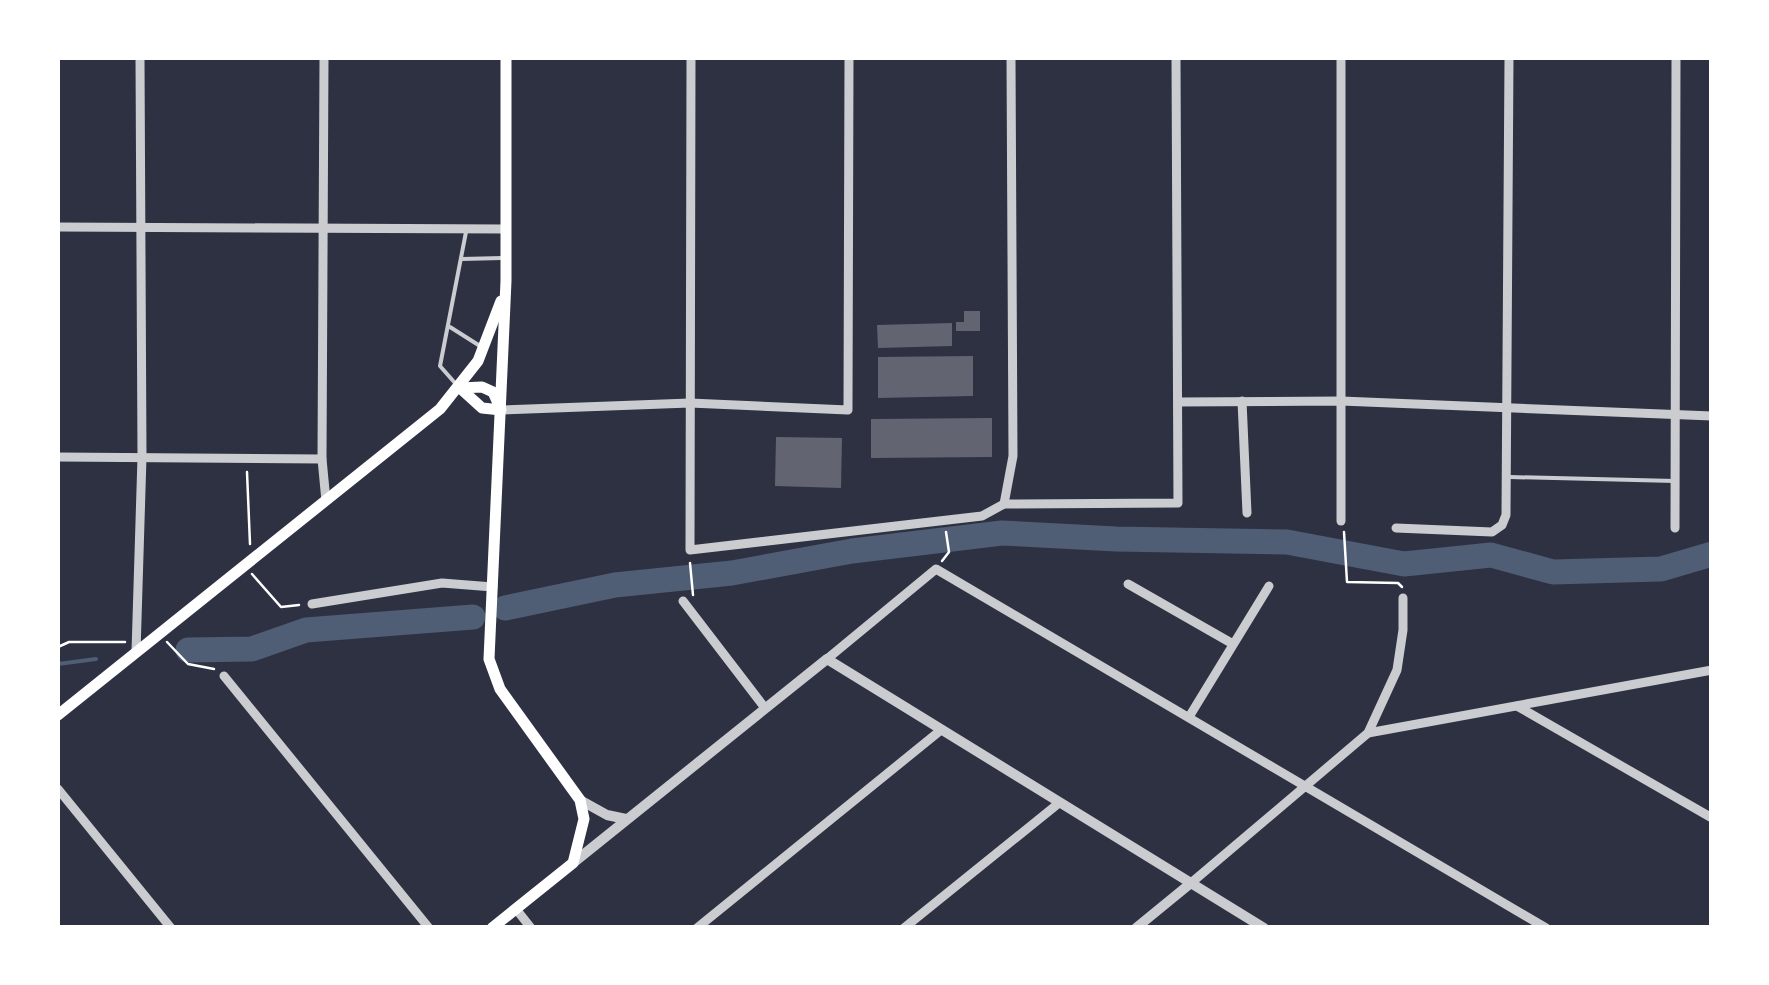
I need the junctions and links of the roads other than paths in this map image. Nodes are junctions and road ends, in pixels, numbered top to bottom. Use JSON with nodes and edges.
{"nodes":[{"id":1,"x":140,"y":58,"type":"edge"},
{"id":2,"x":324,"y":58,"type":"edge"},
{"id":3,"x":506,"y":58,"type":"edge"},
{"id":4,"x":691,"y":58,"type":"edge"},
{"id":5,"x":849,"y":58,"type":"edge"},
{"id":6,"x":1011,"y":58,"type":"edge"},
{"id":7,"x":1176,"y":58,"type":"edge"},
{"id":8,"x":1342,"y":58,"type":"edge"},
{"id":9,"x":1509,"y":58,"type":"edge"},
{"id":10,"x":1676,"y":58,"type":"edge"},
{"id":11,"x":467,"y":227,"type":"junction"},
{"id":12,"x":58,"y":228,"type":"edge"},
{"id":13,"x":141,"y":228,"type":"junction"},
{"id":14,"x":506,"y":229,"type":"junction"},
{"id":15,"x":324,"y":231,"type":"junction"},
{"id":16,"x":506,"y":258,"type":"junction"},
{"id":17,"x":462,"y":259,"type":"junction"},
{"id":18,"x":506,"y":281,"type":"junction"},
{"id":19,"x":448,"y":326,"type":"junction"},
{"id":20,"x":484,"y":348,"type":"junction"},
{"id":21,"x":460,"y":388,"type":"junction"},
{"id":22,"x":1242,"y":401,"type":"junction"},
{"id":23,"x":1341,"y":401,"type":"junction"},
{"id":24,"x":1178,"y":402,"type":"junction"},
{"id":25,"x":690,"y":404,"type":"junction"},
{"id":26,"x":501,"y":410,"type":"junction"},
{"id":27,"x":1507,"y":410,"type":"junction"},
{"id":28,"x":1675,"y":416,"type":"junction"},
{"id":29,"x":1712,"y":416,"type":"edge"},
{"id":30,"x":58,"y":457,"type":"edge"},
{"id":31,"x":142,"y":458,"type":"junction"},
{"id":32,"x":322,"y":458,"type":"junction"},
{"id":33,"x":1506,"y":477,"type":"junction"},
{"id":34,"x":1675,"y":481,"type":"junction"},
{"id":35,"x":326,"y":501,"type":"junction"},
{"id":36,"x":1004,"y":504,"type":"junction"},
{"id":37,"x":1248,"y":513,"type":"dead end"},
{"id":38,"x":1341,"y":521,"type":"dead end"},
{"id":39,"x":1396,"y":528,"type":"dead end"},
{"id":40,"x":1675,"y":528,"type":"dead end"},
{"id":41,"x":1128,"y":584,"type":"dead end"},
{"id":42,"x":1269,"y":586,"type":"dead end"},
{"id":43,"x":493,"y":587,"type":"junction"},
{"id":44,"x":1403,"y":598,"type":"road end"},
{"id":45,"x":688,"y":599,"type":"road end"},
{"id":46,"x":312,"y":604,"type":"road end"},
{"id":47,"x":1234,"y":644,"type":"junction"},
{"id":48,"x":136,"y":647,"type":"junction"},
{"id":49,"x":827,"y":659,"type":"junction"},
{"id":50,"x":1712,"y":670,"type":"edge"},
{"id":51,"x":224,"y":676,"type":"road end"},
{"id":52,"x":1516,"y":706,"type":"junction"},
{"id":53,"x":765,"y":708,"type":"junction"},
{"id":54,"x":58,"y":715,"type":"edge"},
{"id":55,"x":1188,"y":717,"type":"junction"},
{"id":56,"x":941,"y":730,"type":"junction"},
{"id":57,"x":1368,"y":733,"type":"junction"},
{"id":58,"x":1307,"y":787,"type":"junction"},
{"id":59,"x":58,"y":788,"type":"edge"},
{"id":60,"x":580,"y":800,"type":"junction"},
{"id":61,"x":1060,"y":802,"type":"junction"},
{"id":62,"x":1712,"y":818,"type":"edge"},
{"id":63,"x":626,"y":819,"type":"junction"},
{"id":64,"x":573,"y":863,"type":"junction"},
{"id":65,"x":1191,"y":884,"type":"junction"},
{"id":66,"x":516,"y":908,"type":"junction"},
{"id":67,"x":171,"y":928,"type":"edge"},
{"id":68,"x":429,"y":928,"type":"edge"},
{"id":69,"x":492,"y":928,"type":"edge"},
{"id":70,"x":531,"y":928,"type":"edge"},
{"id":71,"x":697,"y":928,"type":"edge"},
{"id":72,"x":904,"y":928,"type":"edge"},
{"id":73,"x":1136,"y":928,"type":"edge"},
{"id":74,"x":1264,"y":928,"type":"edge"},
{"id":75,"x":1546,"y":928,"type":"edge"}],
"edges":[{"from":1,"to":13,"type":"street"},
{"from":2,"to":15,"type":"street"},
{"from":3,"to":14,"type":"main road"},
{"from":4,"to":25,"type":"street"},
{"from":5,"to":25,"type":"street"},
{"from":6,"to":36,"type":"street"},
{"from":7,"to":24,"type":"street"},
{"from":8,"to":23,"type":"street"},
{"from":9,"to":27,"type":"street"},
{"from":10,"to":28,"type":"street"},
{"from":11,"to":14,"type":"street"},
{"from":11,"to":15,"type":"street"},
{"from":11,"to":17,"type":"lane"},
{"from":12,"to":13,"type":"street"},
{"from":13,"to":15,"type":"street"},
{"from":13,"to":31,"type":"street"},
{"from":14,"to":16,"type":"main road"},
{"from":15,"to":32,"type":"street"},
{"from":16,"to":17,"type":"lane"},
{"from":16,"to":18,"type":"main road"},
{"from":17,"to":19,"type":"lane"},
{"from":18,"to":20,"type":"main road"},
{"from":18,"to":26,"type":"main road"},
{"from":19,"to":20,"type":"lane"},
{"from":19,"to":21,"type":"lane"},
{"from":20,"to":21,"type":"main road"},
{"from":21,"to":26,"type":"main road"},
{"from":21,"to":26,"type":"main road"},
{"from":21,"to":35,"type":"main road"},
{"from":22,"to":23,"type":"street"},
{"from":22,"to":24,"type":"street"},
{"from":22,"to":37,"type":"street"},
{"from":23,"to":27,"type":"street"},
{"from":23,"to":38,"type":"street"},
{"from":24,"to":36,"type":"street"},
{"from":25,"to":26,"type":"street"},
{"from":25,"to":36,"type":"street"},
{"from":26,"to":43,"type":"main road"},
{"from":27,"to":28,"type":"street"},
{"from":27,"to":33,"type":"street"},
{"from":28,"to":29,"type":"street"},
{"from":28,"to":34,"type":"street"},
{"from":30,"to":31,"type":"street"},
{"from":31,"to":32,"type":"street"},
{"from":31,"to":48,"type":"street"},
{"from":32,"to":35,"type":"street"},
{"from":33,"to":34,"type":"lane"},
{"from":33,"to":39,"type":"street"},
{"from":34,"to":40,"type":"street"},
{"from":35,"to":48,"type":"main road"},
{"from":41,"to":47,"type":"street"},
{"from":42,"to":47,"type":"street"},
{"from":43,"to":46,"type":"street"},
{"from":43,"to":60,"type":"main road"},
{"from":44,"to":57,"type":"street"},
{"from":45,"to":53,"type":"street"},
{"from":47,"to":55,"type":"street"},
{"from":48,"to":54,"type":"main road"},
{"from":49,"to":53,"type":"street"},
{"from":49,"to":55,"type":"street"},
{"from":49,"to":56,"type":"street"},
{"from":50,"to":52,"type":"street"},
{"from":51,"to":68,"type":"street"},
{"from":52,"to":57,"type":"street"},
{"from":52,"to":62,"type":"street"},
{"from":53,"to":63,"type":"street"},
{"from":55,"to":58,"type":"street"},
{"from":56,"to":61,"type":"street"},
{"from":56,"to":71,"type":"street"},
{"from":57,"to":58,"type":"street"},
{"from":58,"to":65,"type":"street"},
{"from":58,"to":75,"type":"street"},
{"from":59,"to":67,"type":"street"},
{"from":60,"to":63,"type":"street"},
{"from":60,"to":64,"type":"main road"},
{"from":61,"to":65,"type":"street"},
{"from":61,"to":72,"type":"street"},
{"from":63,"to":64,"type":"street"},
{"from":64,"to":66,"type":"main road"},
{"from":65,"to":73,"type":"street"},
{"from":65,"to":74,"type":"street"},
{"from":66,"to":69,"type":"main road"},
{"from":66,"to":70,"type":"street"}]}
